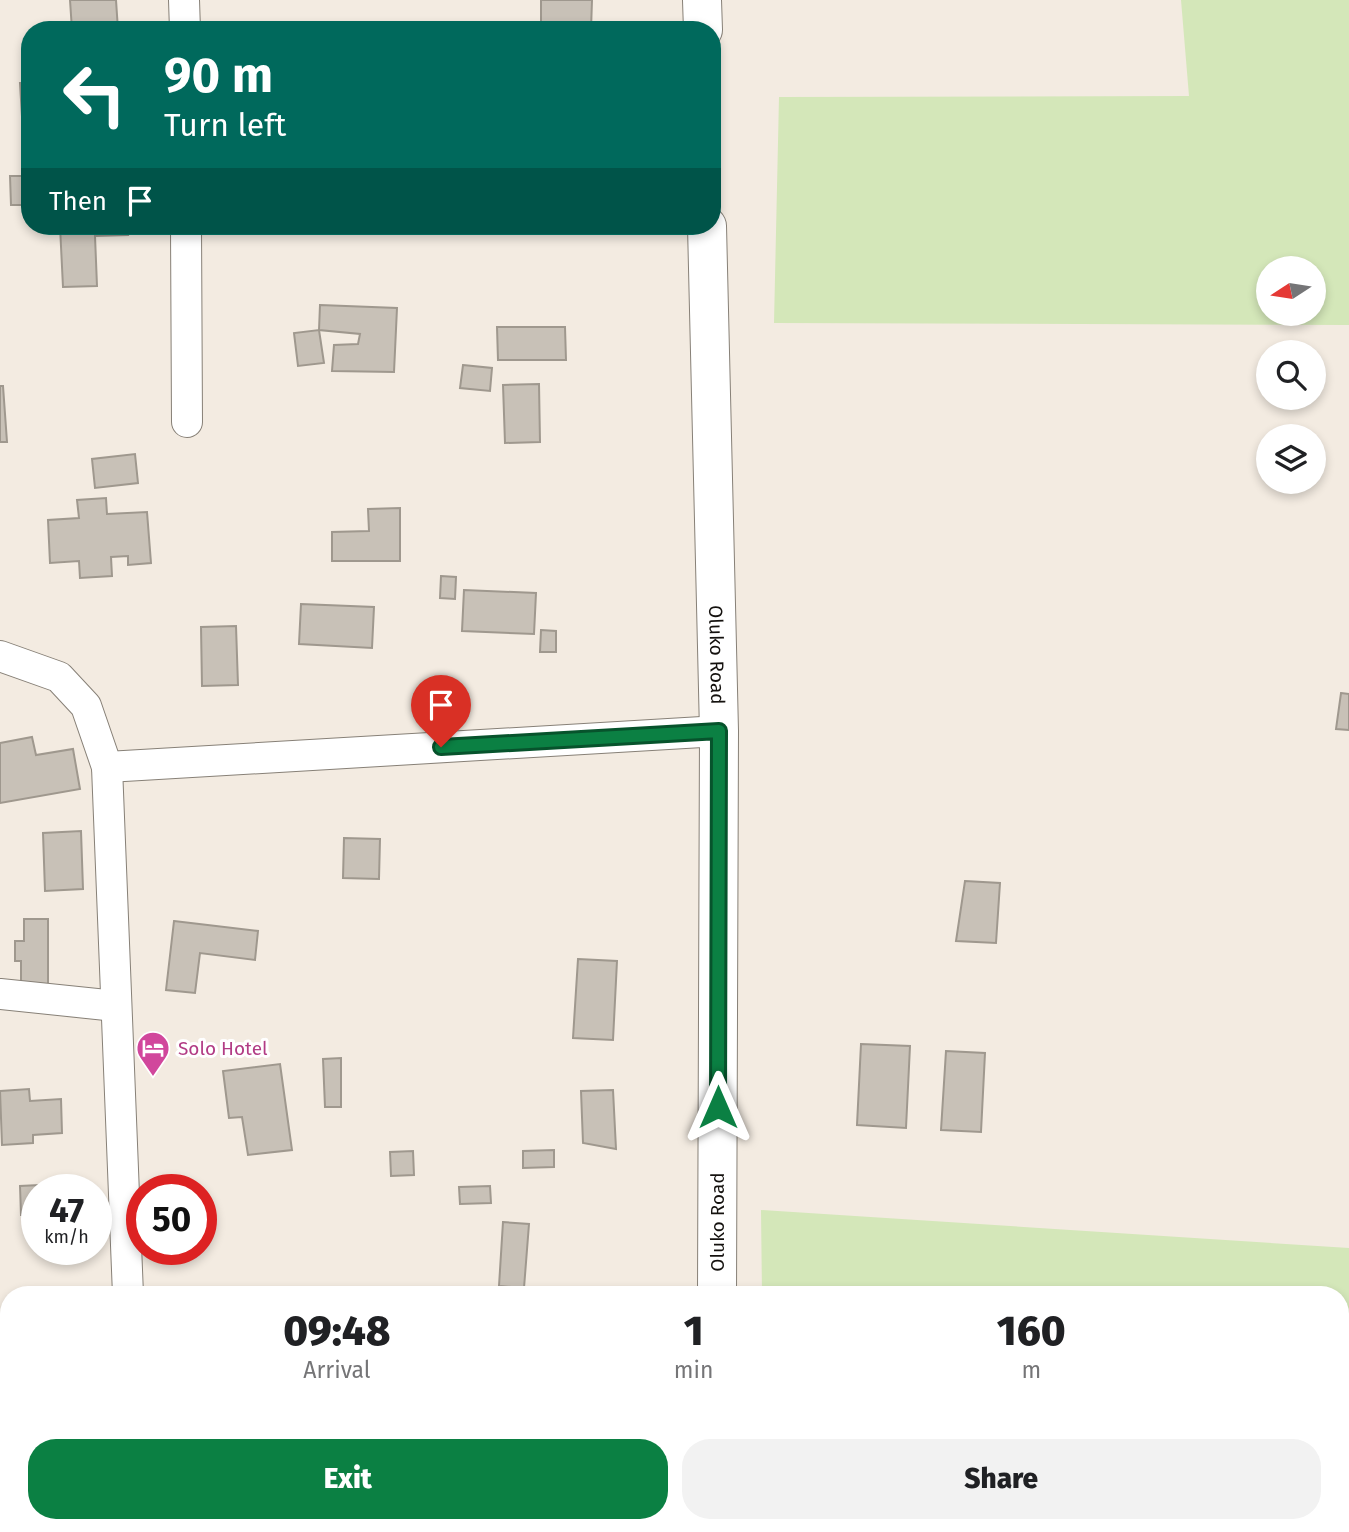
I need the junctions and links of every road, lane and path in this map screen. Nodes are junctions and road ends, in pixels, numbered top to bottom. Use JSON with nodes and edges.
{"nodes":[{"id":1,"x":184,"y":0,"type":"edge"},
{"id":2,"x":702,"y":0,"type":"edge"},
{"id":3,"x":185,"y":21,"type":"edge"},
{"id":4,"x":703,"y":21,"type":"edge"},
{"id":5,"x":186,"y":235,"type":"edge"},
{"id":6,"x":708,"y":235,"type":"edge"},
{"id":7,"x":187,"y":422,"type":"dead end"},
{"id":8,"x":0,"y":656,"type":"edge"},
{"id":9,"x":719,"y":731,"type":"junction"},
{"id":10,"x":107,"y":766,"type":"junction"},
{"id":11,"x":0,"y":994,"type":"edge"},
{"id":12,"x":116,"y":1006,"type":"junction"},
{"id":13,"x":128,"y":1286,"type":"edge"},
{"id":14,"x":717,"y":1286,"type":"edge"}],
"edges":[{"from":1,"to":3,"type":"street"},
{"from":2,"to":4,"type":"main road"},
{"from":5,"to":7,"type":"street"},
{"from":6,"to":9,"type":"main road","name":"Oluko Road"},
{"from":8,"to":10,"type":"street"},
{"from":9,"to":10,"type":"street"},
{"from":9,"to":14,"type":"main road","name":"Oluko Road"},
{"from":10,"to":12,"type":"street"},
{"from":11,"to":12,"type":"street"},
{"from":12,"to":13,"type":"street"}]}
